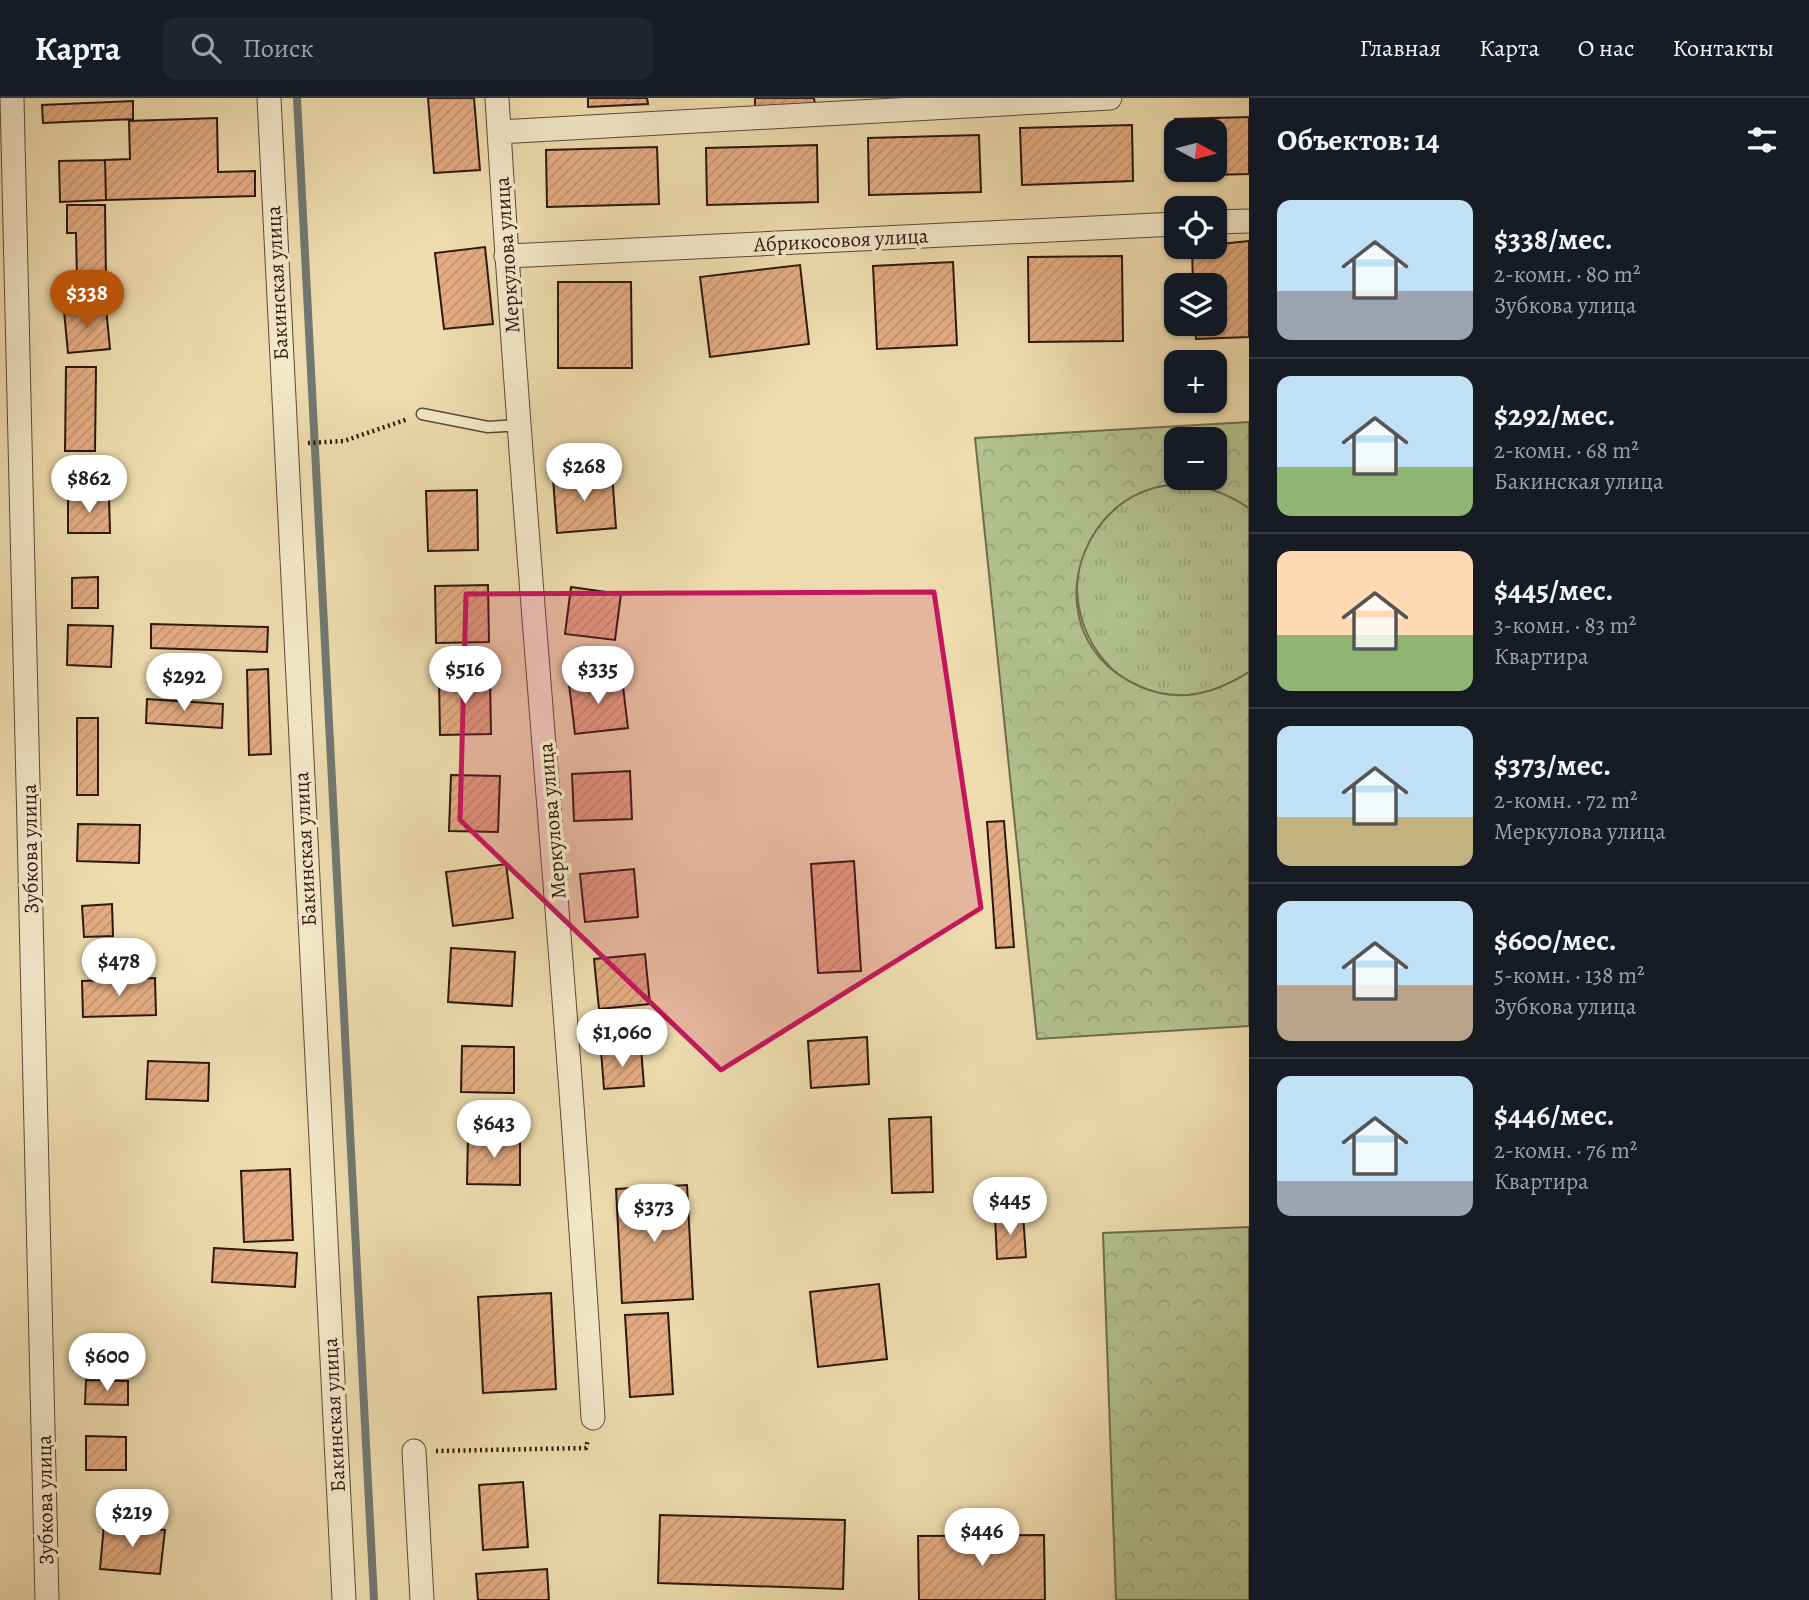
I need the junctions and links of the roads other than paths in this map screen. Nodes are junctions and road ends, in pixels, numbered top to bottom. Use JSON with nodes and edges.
{"nodes":[{"id":1,"x":269,"y":98,"type":"edge"},
{"id":2,"x":496,"y":98,"type":"edge"},
{"id":3,"x":1110,"y":98,"type":"edge"},
{"id":4,"x":8,"y":102,"type":"edge"},
{"id":5,"x":499,"y":132,"type":"junction"},
{"id":6,"x":1249,"y":221,"type":"edge"},
{"id":7,"x":1227,"y":222,"type":"edge"},
{"id":8,"x":1164,"y":225,"type":"edge"},
{"id":9,"x":506,"y":256,"type":"junction"},
{"id":10,"x":422,"y":414,"type":"road end"},
{"id":11,"x":520,"y":425,"type":"junction"},
{"id":12,"x":593,"y":1418,"type":"road end"},
{"id":13,"x":414,"y":1451,"type":"road end"},
{"id":14,"x":47,"y":1600,"type":"edge"},
{"id":15,"x":344,"y":1600,"type":"edge"},
{"id":16,"x":422,"y":1600,"type":"edge"}],
"edges":[{"from":1,"to":15,"type":"street","name":"Бакинская улица"},
{"from":2,"to":5,"type":"street","name":"Меркулова улица"},
{"from":3,"to":5,"type":"street"},
{"from":4,"to":14,"type":"street","name":"Зубкова улица"},
{"from":5,"to":9,"type":"street","name":"Меркулова улица"},
{"from":6,"to":7,"type":"street"},
{"from":8,"to":9,"type":"street","name":"Абрикосовоя улица"},
{"from":9,"to":11,"type":"street","name":"Меркулова улица"},
{"from":10,"to":11,"type":"lane"},
{"from":11,"to":12,"type":"street","name":"Меркулова улица"},
{"from":13,"to":16,"type":"street"}]}
